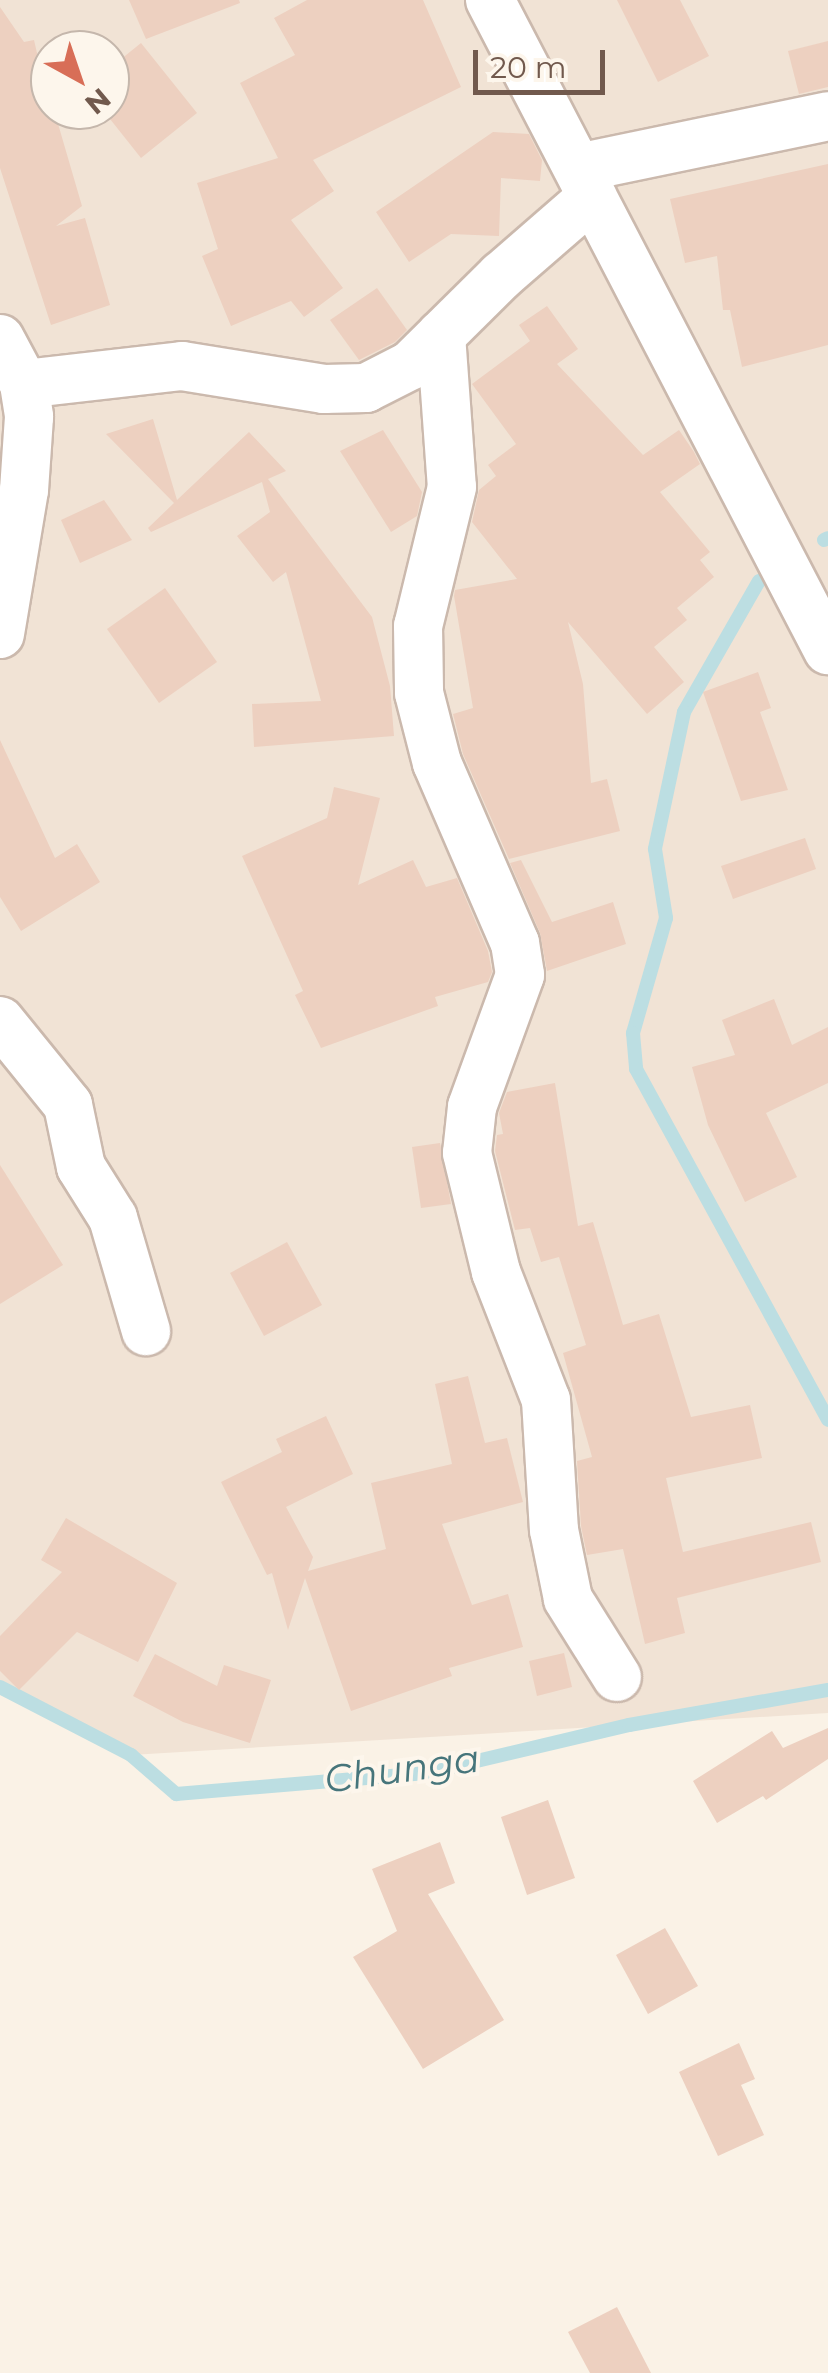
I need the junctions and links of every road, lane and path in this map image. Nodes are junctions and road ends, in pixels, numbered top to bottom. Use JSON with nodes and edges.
{"nodes":[{"id":1,"x":490,"y":0,"type":"edge"},
{"id":2,"x":828,"y":116,"type":"edge"},
{"id":3,"x":585,"y":182,"type":"junction"},
{"id":4,"x":441,"y":335,"type":"junction"},
{"id":5,"x":0,"y":340,"type":"edge"},
{"id":6,"x":24,"y":384,"type":"junction"},
{"id":7,"x":0,"y":634,"type":"edge"},
{"id":8,"x":828,"y":650,"type":"edge"},
{"id":9,"x":0,"y":1021,"type":"edge"},
{"id":10,"x":146,"y":1331,"type":"dead end"},
{"id":11,"x":617,"y":1677,"type":"dead end"}],
"edges":[{"from":1,"to":3,"type":"street"},
{"from":2,"to":3,"type":"street"},
{"from":3,"to":4,"type":"street"},
{"from":3,"to":8,"type":"street"},
{"from":4,"to":6,"type":"street"},
{"from":4,"to":11,"type":"street"},
{"from":5,"to":6,"type":"street"},
{"from":6,"to":7,"type":"street"},
{"from":9,"to":10,"type":"street"}]}
